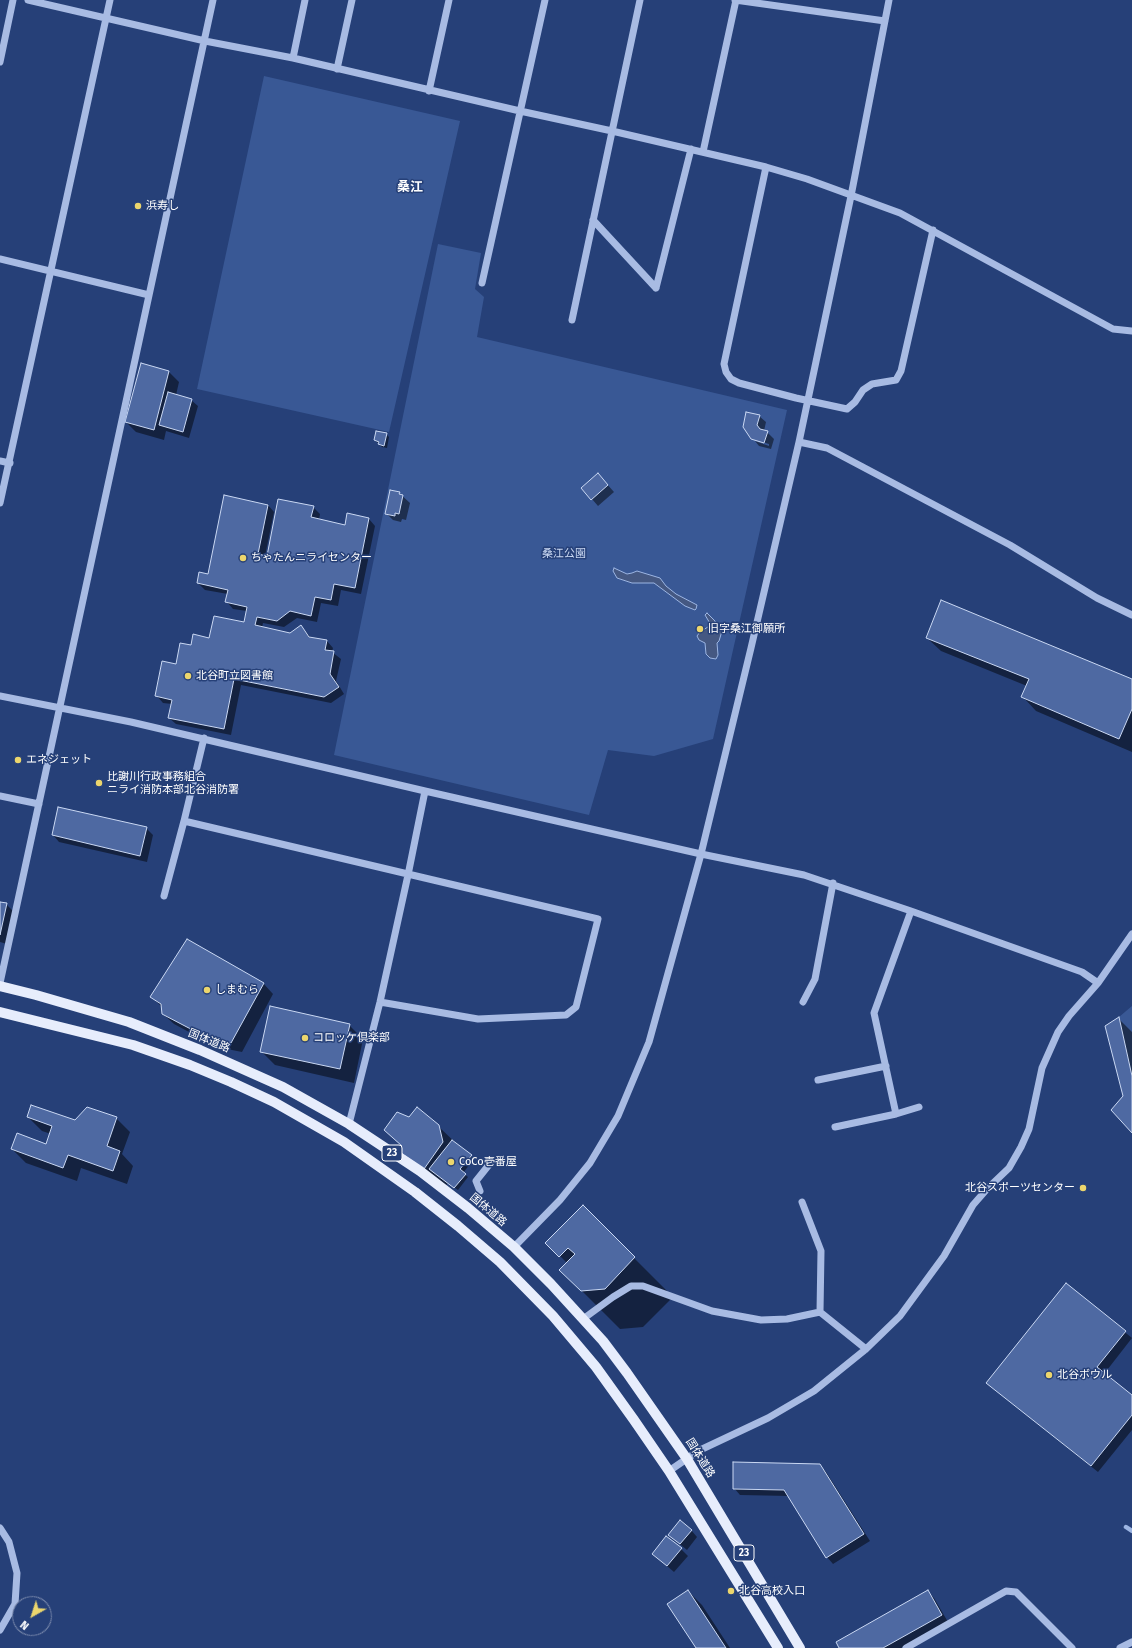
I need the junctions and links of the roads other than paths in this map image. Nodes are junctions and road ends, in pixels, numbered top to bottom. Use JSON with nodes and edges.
{"nodes":[{"id":1,"x":13,"y":0,"type":"edge"},
{"id":2,"x":28,"y":0,"type":"edge"},
{"id":3,"x":110,"y":0,"type":"edge"},
{"id":4,"x":213,"y":0,"type":"edge"},
{"id":5,"x":305,"y":0,"type":"edge"},
{"id":6,"x":352,"y":0,"type":"edge"},
{"id":7,"x":449,"y":0,"type":"edge"},
{"id":8,"x":545,"y":0,"type":"edge"},
{"id":9,"x":640,"y":0,"type":"edge"},
{"id":10,"x":736,"y":0,"type":"edge"},
{"id":11,"x":889,"y":0,"type":"edge"},
{"id":12,"x":106,"y":18,"type":"junction"},
{"id":13,"x":885,"y":21,"type":"junction"},
{"id":14,"x":204,"y":41,"type":"junction"},
{"id":15,"x":293,"y":58,"type":"junction"},
{"id":16,"x":0,"y":62,"type":"edge"},
{"id":17,"x":337,"y":69,"type":"junction"},
{"id":18,"x":429,"y":91,"type":"junction"},
{"id":19,"x":520,"y":112,"type":"junction"},
{"id":20,"x":612,"y":131,"type":"junction"},
{"id":21,"x":691,"y":149,"type":"junction"},
{"id":22,"x":703,"y":152,"type":"junction"},
{"id":23,"x":766,"y":167,"type":"junction"},
{"id":24,"x":851,"y":196,"type":"junction"},
{"id":25,"x":593,"y":220,"type":"junction"},
{"id":26,"x":933,"y":230,"type":"junction"},
{"id":27,"x":0,"y":260,"type":"edge"},
{"id":28,"x":50,"y":271,"type":"junction"},
{"id":29,"x":482,"y":283,"type":"dead end"},
{"id":30,"x":149,"y":295,"type":"junction"},
{"id":31,"x":572,"y":320,"type":"dead end"},
{"id":32,"x":1132,"y":331,"type":"edge"},
{"id":33,"x":807,"y":401,"type":"junction"},
{"id":34,"x":799,"y":442,"type":"junction"},
{"id":35,"x":0,"y":461,"type":"edge"},
{"id":36,"x":10,"y":463,"type":"junction"},
{"id":37,"x":0,"y":503,"type":"edge"},
{"id":38,"x":1132,"y":615,"type":"edge"},
{"id":39,"x":0,"y":696,"type":"edge"},
{"id":40,"x":59,"y":709,"type":"junction"},
{"id":41,"x":204,"y":738,"type":"junction"},
{"id":42,"x":425,"y":791,"type":"junction"},
{"id":43,"x":0,"y":796,"type":"edge"},
{"id":44,"x":39,"y":804,"type":"junction"},
{"id":45,"x":184,"y":821,"type":"junction"},
{"id":46,"x":701,"y":854,"type":"junction"},
{"id":47,"x":408,"y":875,"type":"junction"},
{"id":48,"x":833,"y":884,"type":"junction"},
{"id":49,"x":164,"y":896,"type":"dead end"},
{"id":50,"x":912,"y":911,"type":"junction"},
{"id":51,"x":1132,"y":934,"type":"edge"},
{"id":52,"x":0,"y":983,"type":"edge"},
{"id":53,"x":1098,"y":983,"type":"junction"},
{"id":54,"x":0,"y":986,"type":"edge"},
{"id":55,"x":380,"y":1002,"type":"junction"},
{"id":56,"x":803,"y":1002,"type":"dead end"},
{"id":57,"x":0,"y":1012,"type":"edge"},
{"id":58,"x":886,"y":1066,"type":"junction"},
{"id":59,"x":818,"y":1080,"type":"dead end"},
{"id":60,"x":919,"y":1107,"type":"dead end"},
{"id":61,"x":896,"y":1114,"type":"junction"},
{"id":62,"x":349,"y":1124,"type":"junction"},
{"id":63,"x":835,"y":1127,"type":"dead end"},
{"id":64,"x":492,"y":1161,"type":"dead end"},
{"id":65,"x":480,"y":1192,"type":"dead end"},
{"id":66,"x":802,"y":1202,"type":"dead end"},
{"id":67,"x":514,"y":1247,"type":"junction"},
{"id":68,"x":820,"y":1312,"type":"junction"},
{"id":69,"x":583,"y":1319,"type":"junction"},
{"id":70,"x":866,"y":1349,"type":"junction"},
{"id":71,"x":687,"y":1459,"type":"junction"},
{"id":72,"x":669,"y":1471,"type":"junction"},
{"id":73,"x":0,"y":1528,"type":"edge"},
{"id":74,"x":0,"y":1630,"type":"edge"},
{"id":75,"x":1132,"y":1642,"type":"edge"},
{"id":76,"x":778,"y":1648,"type":"edge"},
{"id":77,"x":800,"y":1648,"type":"edge"},
{"id":78,"x":906,"y":1648,"type":"edge"},
{"id":79,"x":1072,"y":1648,"type":"edge"},
{"id":80,"x":1120,"y":1648,"type":"edge"}],
"edges":[{"from":1,"to":16,"type":"street"},
{"from":2,"to":12,"type":"street"},
{"from":3,"to":12,"type":"street"},
{"from":4,"to":14,"type":"street"},
{"from":5,"to":15,"type":"street"},
{"from":6,"to":17,"type":"street"},
{"from":7,"to":18,"type":"street"},
{"from":8,"to":19,"type":"street"},
{"from":9,"to":20,"type":"street"},
{"from":10,"to":13,"type":"street"},
{"from":10,"to":22,"type":"street"},
{"from":11,"to":13,"type":"street"},
{"from":12,"to":14,"type":"street"},
{"from":12,"to":28,"type":"street"},
{"from":13,"to":24,"type":"street"},
{"from":14,"to":15,"type":"street"},
{"from":14,"to":30,"type":"street"},
{"from":15,"to":17,"type":"street"},
{"from":17,"to":18,"type":"street"},
{"from":18,"to":19,"type":"street"},
{"from":19,"to":20,"type":"street"},
{"from":19,"to":29,"type":"street"},
{"from":20,"to":21,"type":"street"},
{"from":20,"to":25,"type":"street"},
{"from":21,"to":22,"type":"street"},
{"from":21,"to":25,"type":"street"},
{"from":22,"to":23,"type":"street"},
{"from":23,"to":24,"type":"street"},
{"from":23,"to":33,"type":"street"},
{"from":24,"to":26,"type":"street"},
{"from":24,"to":33,"type":"street"},
{"from":25,"to":31,"type":"street"},
{"from":26,"to":32,"type":"street"},
{"from":26,"to":33,"type":"street"},
{"from":27,"to":28,"type":"street"},
{"from":28,"to":30,"type":"street"},
{"from":28,"to":36,"type":"street"},
{"from":30,"to":40,"type":"street"},
{"from":33,"to":34,"type":"street"},
{"from":34,"to":38,"type":"street"},
{"from":34,"to":46,"type":"street"},
{"from":35,"to":36,"type":"street"},
{"from":36,"to":37,"type":"street"},
{"from":39,"to":40,"type":"street"},
{"from":40,"to":41,"type":"street"},
{"from":40,"to":44,"type":"street"},
{"from":41,"to":42,"type":"street"},
{"from":41,"to":45,"type":"street"},
{"from":42,"to":46,"type":"street"},
{"from":42,"to":47,"type":"street"},
{"from":43,"to":44,"type":"street"},
{"from":44,"to":52,"type":"street"},
{"from":45,"to":47,"type":"street"},
{"from":45,"to":49,"type":"street"},
{"from":46,"to":48,"type":"street"},
{"from":46,"to":67,"type":"street"},
{"from":47,"to":55,"type":"street"},
{"from":47,"to":55,"type":"street"},
{"from":48,"to":50,"type":"street"},
{"from":48,"to":56,"type":"street"},
{"from":50,"to":53,"type":"street"},
{"from":50,"to":58,"type":"street"},
{"from":51,"to":53,"type":"street"},
{"from":53,"to":70,"type":"street"},
{"from":54,"to":62,"type":"main road","name":"国体道路","number":"23"},
{"from":55,"to":62,"type":"street"},
{"from":57,"to":72,"type":"main road","number":"23"},
{"from":58,"to":59,"type":"street"},
{"from":58,"to":61,"type":"street"},
{"from":60,"to":61,"type":"street"},
{"from":61,"to":63,"type":"street"},
{"from":62,"to":67,"type":"main road","name":"国体道路","number":"23"},
{"from":64,"to":65,"type":"street"},
{"from":66,"to":68,"type":"street"},
{"from":67,"to":69,"type":"main road","name":"国体道路","number":"23"},
{"from":68,"to":69,"type":"street"},
{"from":68,"to":70,"type":"street"},
{"from":69,"to":71,"type":"main road","name":"国体道路","number":"23"},
{"from":70,"to":71,"type":"street"},
{"from":71,"to":72,"type":"street"},
{"from":71,"to":77,"type":"main road","name":"国体道路","number":"23"},
{"from":72,"to":76,"type":"main road","number":"23"},
{"from":73,"to":74,"type":"street"},
{"from":75,"to":80,"type":"street"},
{"from":78,"to":79,"type":"street"}]}
